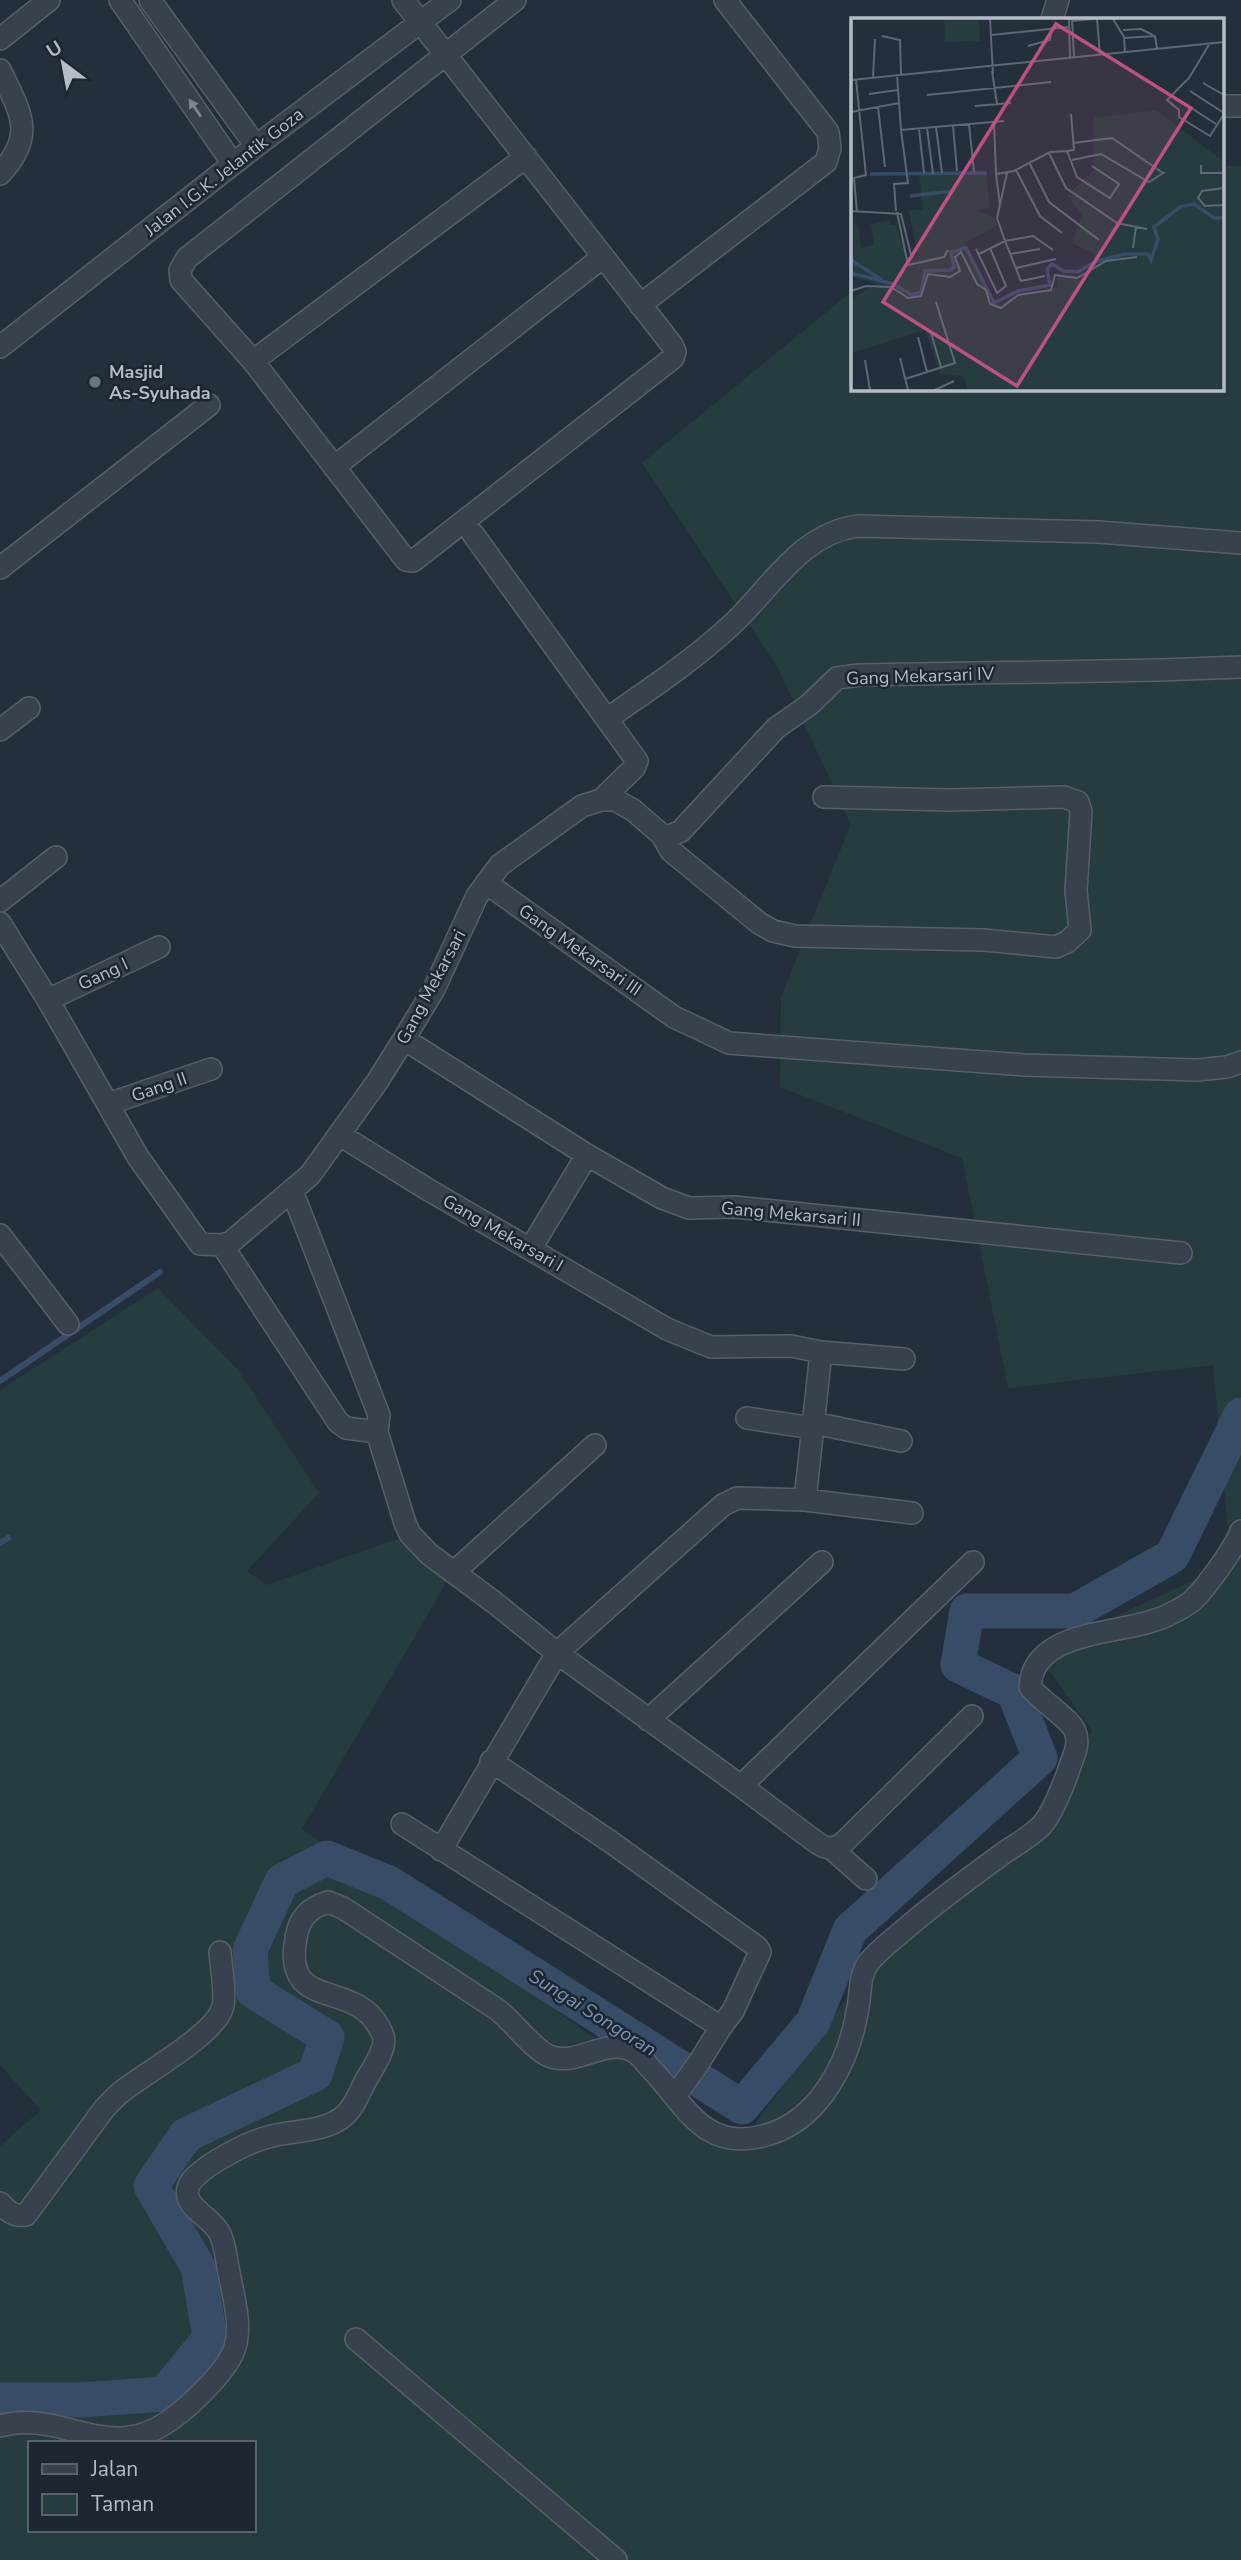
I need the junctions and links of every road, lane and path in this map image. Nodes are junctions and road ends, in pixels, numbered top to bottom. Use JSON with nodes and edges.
{"nodes":[{"id":1,"x":49,"y":0,"type":"edge"},
{"id":2,"x":120,"y":0,"type":"edge"},
{"id":3,"x":150,"y":0,"type":"edge"},
{"id":4,"x":403,"y":0,"type":"edge"},
{"id":5,"x":450,"y":0,"type":"edge"},
{"id":6,"x":516,"y":0,"type":"edge"},
{"id":7,"x":725,"y":0,"type":"edge"},
{"id":8,"x":1058,"y":0,"type":"edge"},
{"id":9,"x":1052,"y":18,"type":"edge"},
{"id":10,"x":421,"y":23,"type":"junction"},
{"id":11,"x":0,"y":38,"type":"edge"},
{"id":12,"x":185,"y":50,"type":"junction"},
{"id":13,"x":446,"y":54,"type":"junction"},
{"id":14,"x":164,"y":63,"type":"junction"},
{"id":15,"x":0,"y":70,"type":"edge"},
{"id":16,"x":256,"y":146,"type":"junction"},
{"id":17,"x":526,"y":157,"type":"junction"},
{"id":18,"x":233,"y":164,"type":"junction"},
{"id":19,"x":0,"y":174,"type":"edge"},
{"id":20,"x":603,"y":257,"type":"junction"},
{"id":21,"x":640,"y":305,"type":"junction"},
{"id":22,"x":0,"y":347,"type":"edge"},
{"id":23,"x":253,"y":361,"type":"junction"},
{"id":24,"x":209,"y":405,"type":"dead end"},
{"id":25,"x":334,"y":467,"type":"junction"},
{"id":26,"x":473,"y":534,"type":"dead end"},
{"id":27,"x":1241,"y":543,"type":"edge"},
{"id":28,"x":0,"y":568,"type":"edge"},
{"id":29,"x":1241,"y":667,"type":"edge"},
{"id":30,"x":29,"y":708,"type":"dead end"},
{"id":31,"x":607,"y":719,"type":"junction"},
{"id":32,"x":0,"y":730,"type":"edge"},
{"id":33,"x":824,"y":797,"type":"dead end"},
{"id":34,"x":591,"y":803,"type":"junction"},
{"id":35,"x":665,"y":838,"type":"junction"},
{"id":36,"x":56,"y":858,"type":"dead end"},
{"id":37,"x":485,"y":883,"type":"junction"},
{"id":38,"x":0,"y":901,"type":"edge"},
{"id":39,"x":0,"y":923,"type":"edge"},
{"id":40,"x":159,"y":947,"type":"dead end"},
{"id":41,"x":48,"y":1000,"type":"junction"},
{"id":42,"x":404,"y":1040,"type":"junction"},
{"id":43,"x":1241,"y":1062,"type":"edge"},
{"id":44,"x":211,"y":1069,"type":"dead end"},
{"id":45,"x":108,"y":1104,"type":"junction"},
{"id":46,"x":340,"y":1135,"type":"junction"},
{"id":47,"x":587,"y":1155,"type":"junction"},
{"id":48,"x":295,"y":1189,"type":"junction"},
{"id":49,"x":0,"y":1235,"type":"edge"},
{"id":50,"x":222,"y":1245,"type":"junction"},
{"id":51,"x":531,"y":1248,"type":"junction"},
{"id":52,"x":1181,"y":1253,"type":"dead end"},
{"id":53,"x":68,"y":1324,"type":"dead end"},
{"id":54,"x":821,"y":1352,"type":"junction"},
{"id":55,"x":904,"y":1359,"type":"dead end"},
{"id":56,"x":747,"y":1418,"type":"dead end"},
{"id":57,"x":814,"y":1426,"type":"junction"},
{"id":58,"x":377,"y":1432,"type":"junction"},
{"id":59,"x":901,"y":1441,"type":"dead end"},
{"id":60,"x":595,"y":1445,"type":"dead end"},
{"id":61,"x":805,"y":1500,"type":"junction"},
{"id":62,"x":912,"y":1513,"type":"dead end"},
{"id":63,"x":1241,"y":1531,"type":"edge"},
{"id":64,"x":822,"y":1562,"type":"dead end"},
{"id":65,"x":973,"y":1562,"type":"dead end"},
{"id":66,"x":454,"y":1573,"type":"junction"},
{"id":67,"x":557,"y":1653,"type":"junction"},
{"id":68,"x":972,"y":1716,"type":"dead end"},
{"id":69,"x":648,"y":1720,"type":"junction"},
{"id":70,"x":491,"y":1761,"type":"junction"},
{"id":71,"x":741,"y":1786,"type":"junction"},
{"id":72,"x":402,"y":1824,"type":"dead end"},
{"id":73,"x":832,"y":1849,"type":"junction"},
{"id":74,"x":441,"y":1850,"type":"junction"},
{"id":75,"x":866,"y":1880,"type":"dead end"},
{"id":76,"x":220,"y":1952,"type":"dead end"},
{"id":77,"x":721,"y":2027,"type":"junction"},
{"id":78,"x":678,"y":2092,"type":"junction"},
{"id":79,"x":0,"y":2203,"type":"edge"},
{"id":80,"x":356,"y":2339,"type":"dead end"},
{"id":81,"x":0,"y":2426,"type":"edge"},
{"id":82,"x":616,"y":2560,"type":"edge"}],
"edges":[{"from":1,"to":11,"type":"street"},
{"from":2,"to":14,"type":"street"},
{"from":3,"to":12,"type":"street"},
{"from":4,"to":10,"type":"street"},
{"from":5,"to":10,"type":"street","name":"Jalan I.G.K. Jelantik Goza"},
{"from":6,"to":13,"type":"street"},
{"from":7,"to":21,"type":"street"},
{"from":8,"to":9,"type":"street"},
{"from":10,"to":13,"type":"street"},
{"from":10,"to":16,"type":"street","name":"Jalan I.G.K. Jelantik Goza"},
{"from":12,"to":14,"type":"street"},
{"from":12,"to":16,"type":"street"},
{"from":13,"to":17,"type":"street"},
{"from":13,"to":23,"type":"street"},
{"from":18,"to":14,"type":"street","one_way":true},
{"from":15,"to":19,"type":"street"},
{"from":16,"to":18,"type":"street","name":"Jalan I.G.K. Jelantik Goza"},
{"from":17,"to":20,"type":"street"},
{"from":17,"to":23,"type":"street"},
{"from":18,"to":22,"type":"street","name":"Jalan I.G.K. Jelantik Goza"},
{"from":20,"to":21,"type":"street"},
{"from":20,"to":25,"type":"street"},
{"from":21,"to":25,"type":"street"},
{"from":23,"to":25,"type":"street"},
{"from":24,"to":28,"type":"street"},
{"from":26,"to":31,"type":"street"},
{"from":27,"to":31,"type":"street"},
{"from":29,"to":35,"type":"street","name":"Gang Mekarsari IV"},
{"from":30,"to":32,"type":"street"},
{"from":31,"to":34,"type":"street","name":"Gang Mekarsari"},
{"from":33,"to":35,"type":"street"},
{"from":34,"to":35,"type":"street"},
{"from":34,"to":37,"type":"street","name":"Gang Mekarsari"},
{"from":36,"to":38,"type":"street"},
{"from":37,"to":42,"type":"street","name":"Gang Mekarsari"},
{"from":37,"to":43,"type":"street","name":"Gang Mekarsari III"},
{"from":39,"to":41,"type":"street"},
{"from":40,"to":41,"type":"street","name":"Gang I"},
{"from":41,"to":45,"type":"street"},
{"from":42,"to":46,"type":"street","name":"Gang Mekarsari"},
{"from":42,"to":47,"type":"street","name":"Gang Mekarsari II"},
{"from":44,"to":45,"type":"street","name":"Gang II"},
{"from":45,"to":50,"type":"street"},
{"from":46,"to":48,"type":"street","name":"Gang Mekarsari"},
{"from":46,"to":51,"type":"street","name":"Gang Mekarsari I"},
{"from":47,"to":51,"type":"street"},
{"from":47,"to":52,"type":"street","name":"Gang Mekarsari II"},
{"from":48,"to":50,"type":"street","name":"Gang Mekarsari"},
{"from":48,"to":58,"type":"street"},
{"from":49,"to":53,"type":"street"},
{"from":50,"to":58,"type":"street"},
{"from":51,"to":54,"type":"street","name":"Gang Mekarsari I"},
{"from":54,"to":55,"type":"street","name":"Gang Mekarsari I"},
{"from":54,"to":57,"type":"street"},
{"from":56,"to":57,"type":"street"},
{"from":57,"to":59,"type":"street"},
{"from":57,"to":61,"type":"street"},
{"from":58,"to":66,"type":"street"},
{"from":60,"to":66,"type":"street"},
{"from":61,"to":62,"type":"street"},
{"from":61,"to":67,"type":"street"},
{"from":63,"to":78,"type":"street"},
{"from":64,"to":69,"type":"street"},
{"from":65,"to":71,"type":"street"},
{"from":66,"to":67,"type":"street"},
{"from":67,"to":69,"type":"street"},
{"from":67,"to":70,"type":"street"},
{"from":68,"to":73,"type":"street"},
{"from":69,"to":71,"type":"street"},
{"from":70,"to":74,"type":"street"},
{"from":70,"to":77,"type":"street"},
{"from":71,"to":73,"type":"street"},
{"from":72,"to":74,"type":"street"},
{"from":73,"to":75,"type":"street"},
{"from":74,"to":77,"type":"street"},
{"from":76,"to":79,"type":"street"},
{"from":77,"to":78,"type":"street"},
{"from":78,"to":81,"type":"street"},
{"from":80,"to":82,"type":"street"}]}
